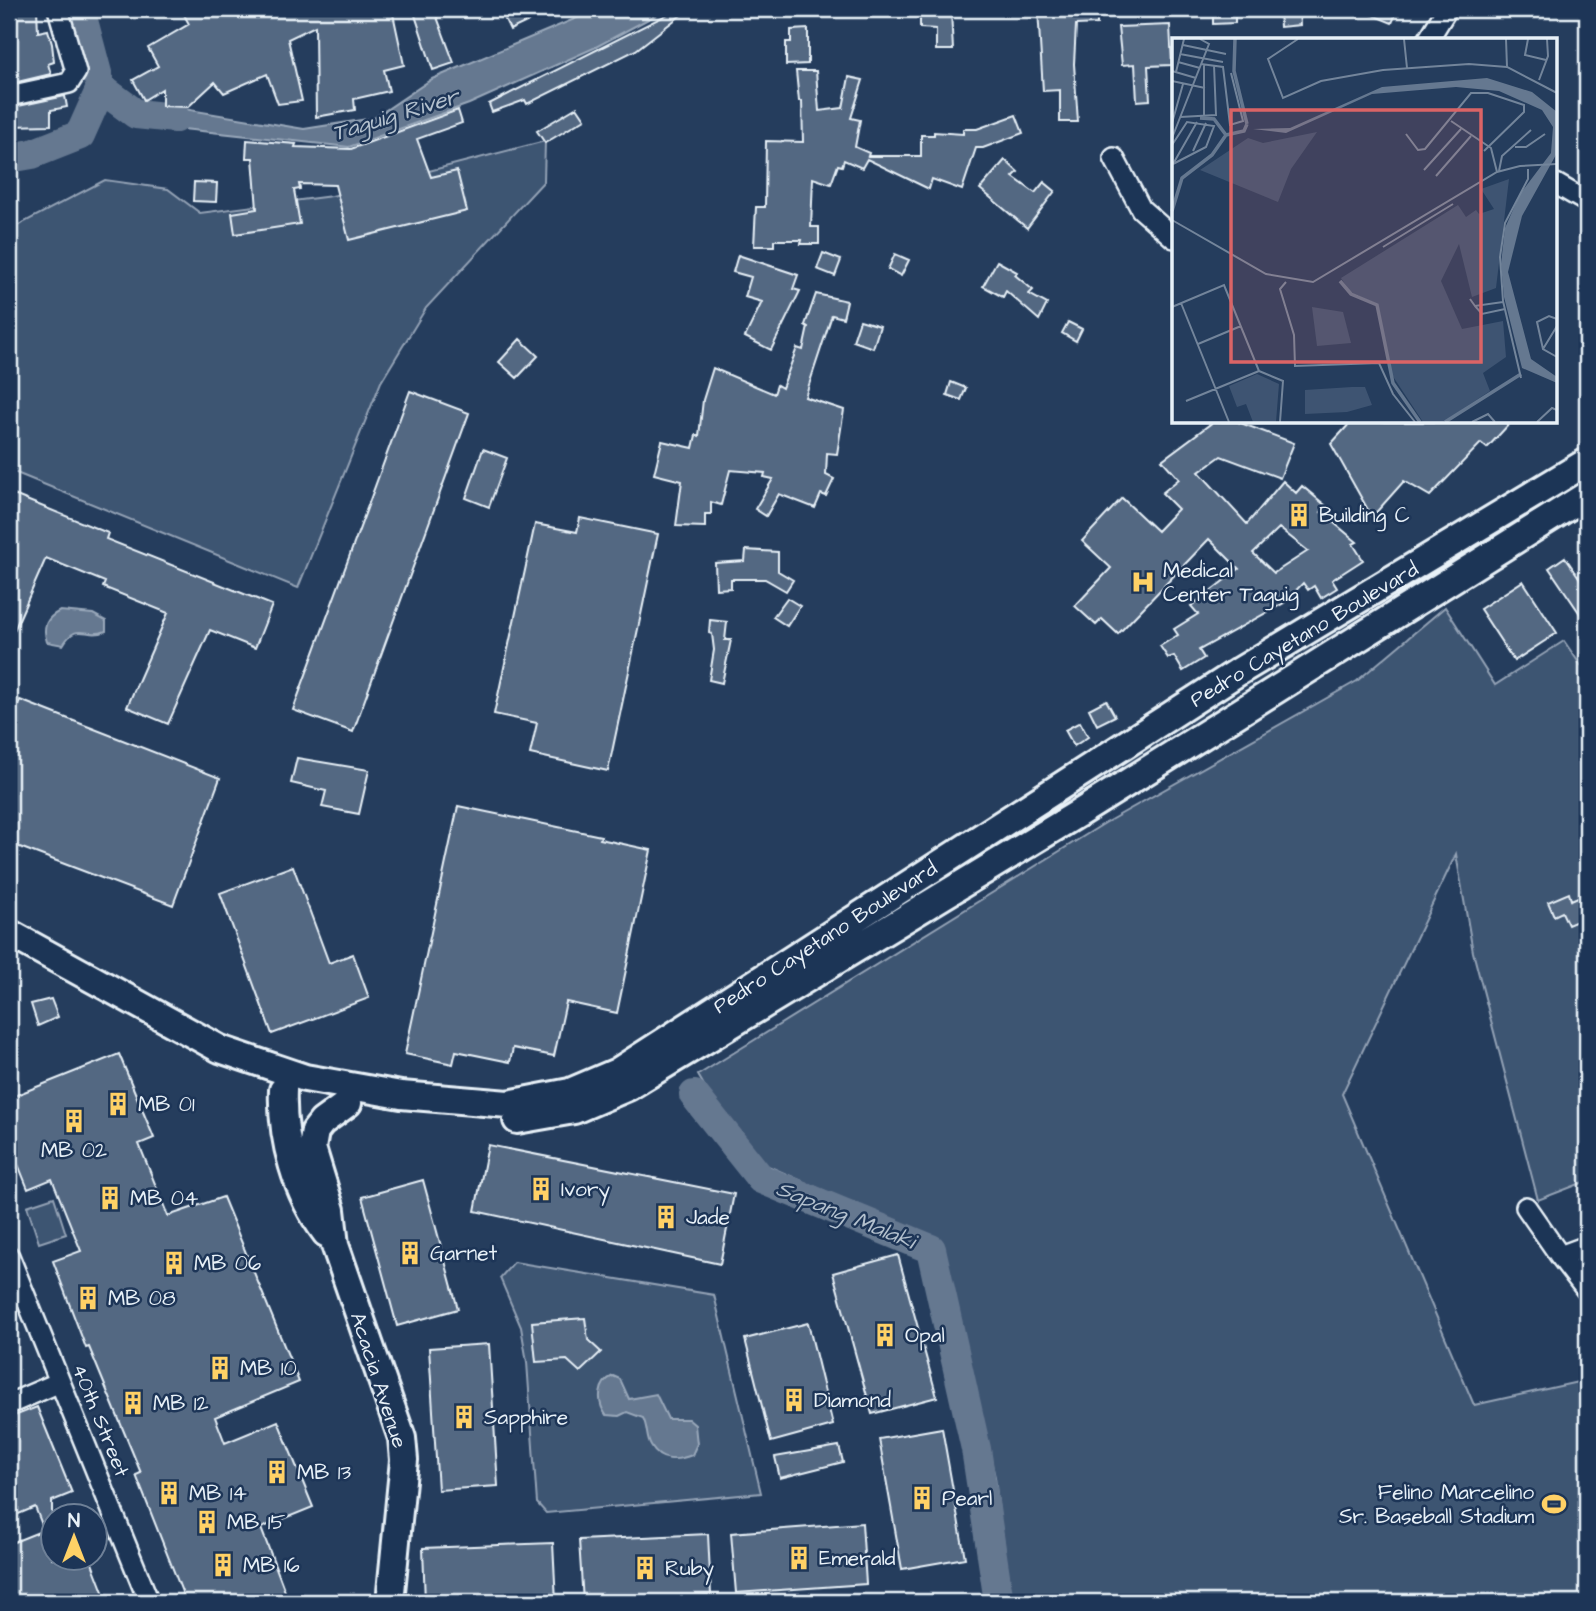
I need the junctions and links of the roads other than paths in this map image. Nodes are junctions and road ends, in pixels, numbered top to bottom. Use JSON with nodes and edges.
{"nodes":[{"id":1,"x":58,"y":9,"type":"edge"},
{"id":2,"x":1447,"y":9,"type":"edge"},
{"id":3,"x":1429,"y":38,"type":"edge"},
{"id":4,"x":9,"y":96,"type":"edge"},
{"id":5,"x":1114,"y":158,"type":"dead end"},
{"id":6,"x":1558,"y":185,"type":"edge"},
{"id":7,"x":1582,"y":199,"type":"edge"},
{"id":8,"x":1587,"y":212,"type":"edge"},
{"id":9,"x":1172,"y":236,"type":"edge"},
{"id":10,"x":1587,"y":462,"type":"edge"},
{"id":11,"x":1587,"y":495,"type":"edge"},
{"id":12,"x":1189,"y":704,"type":"junction"},
{"id":13,"x":1208,"y":733,"type":"junction"},
{"id":14,"x":9,"y":933,"type":"edge"},
{"id":15,"x":9,"y":952,"type":"edge"},
{"id":16,"x":282,"y":1090,"type":"junction"},
{"id":17,"x":348,"y":1103,"type":"junction"},
{"id":18,"x":1527,"y":1207,"type":"dead end"},
{"id":19,"x":334,"y":1245,"type":"junction"},
{"id":20,"x":1587,"y":1246,"type":"edge"},
{"id":21,"x":9,"y":1256,"type":"edge"},
{"id":22,"x":1560,"y":1256,"type":"junction"},
{"id":23,"x":1587,"y":1291,"type":"edge"},
{"id":24,"x":60,"y":1382,"type":"junction"},
{"id":25,"x":9,"y":1404,"type":"edge"},
{"id":26,"x":149,"y":1602,"type":"edge"},
{"id":27,"x":390,"y":1602,"type":"edge"}],
"edges":[{"from":1,"to":4,"type":"street"},
{"from":2,"to":3,"type":"street"},
{"from":5,"to":9,"type":"street"},
{"from":6,"to":7,"type":"street"},
{"from":7,"to":8,"type":"street"},
{"from":10,"to":12,"type":"main road","name":"Pedro Cayetano Boulevard"},
{"from":11,"to":13,"type":"main road","name":"Pedro Cayetano Boulevard"},
{"from":12,"to":13,"type":"main road"},
{"from":12,"to":14,"type":"main road","name":"Pedro Cayetano Boulevard"},
{"from":13,"to":17,"type":"main road","name":"Pedro Cayetano Boulevard"},
{"from":15,"to":16,"type":"main road","name":"Pedro Cayetano Boulevard"},
{"from":16,"to":17,"type":"main road","name":"Pedro Cayetano Boulevard"},
{"from":16,"to":19,"type":"main road","name":"Acacia Avenue"},
{"from":17,"to":19,"type":"main road","name":"Acacia Avenue"},
{"from":18,"to":22,"type":"street"},
{"from":19,"to":27,"type":"main road","name":"Acacia Avenue"},
{"from":20,"to":22,"type":"street"},
{"from":21,"to":24,"type":"street","name":"40th Street"},
{"from":22,"to":23,"type":"street"},
{"from":24,"to":25,"type":"street"},
{"from":24,"to":26,"type":"street","name":"40th Street"}]}
